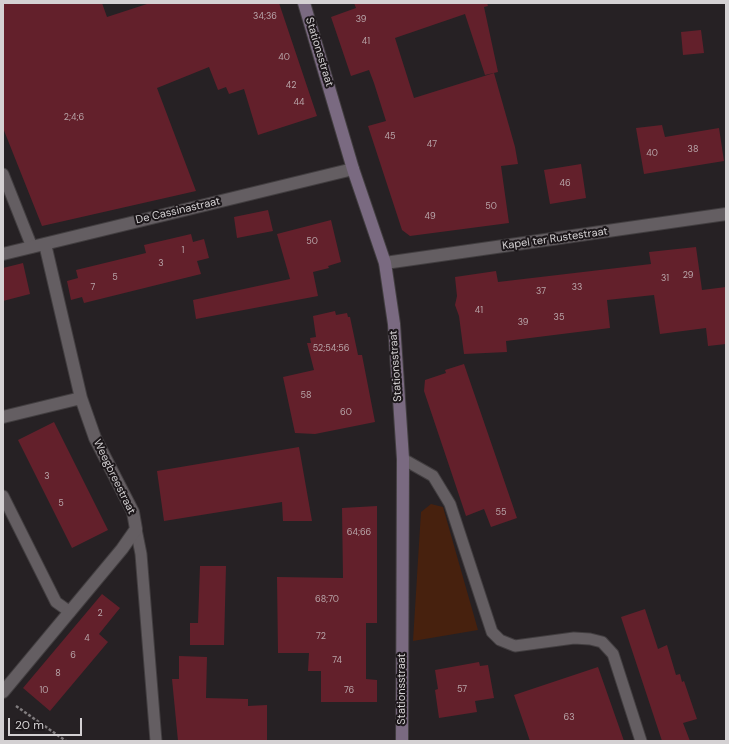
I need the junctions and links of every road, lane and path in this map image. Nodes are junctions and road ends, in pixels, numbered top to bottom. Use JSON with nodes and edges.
{"nodes":[{"id":1,"x":304,"y":3,"type":"edge"},
{"id":2,"x":354,"y":169,"type":"junction"},
{"id":3,"x":3,"y":174,"type":"edge"},
{"id":4,"x":726,"y":214,"type":"edge"},
{"id":5,"x":45,"y":244,"type":"junction"},
{"id":6,"x":32,"y":247,"type":"junction"},
{"id":7,"x":3,"y":254,"type":"edge"},
{"id":8,"x":385,"y":263,"type":"junction"},
{"id":9,"x":81,"y":398,"type":"junction"},
{"id":10,"x":3,"y":416,"type":"edge"},
{"id":11,"x":403,"y":459,"type":"junction"},
{"id":12,"x":3,"y":496,"type":"edge"},
{"id":13,"x":136,"y":529,"type":"junction"},
{"id":14,"x":70,"y":612,"type":"junction"},
{"id":15,"x":6,"y":697,"type":"edge"},
{"id":16,"x":66,"y":741,"type":"edge"},
{"id":17,"x":156,"y":741,"type":"edge"},
{"id":18,"x":402,"y":741,"type":"edge"},
{"id":19,"x":641,"y":741,"type":"edge"}],
"edges":[{"from":1,"to":2,"type":"street","name":"Stationsstraat"},
{"from":2,"to":5,"type":"street","name":"De Cassinastraat"},
{"from":2,"to":8,"type":"street","name":"Stationsstraat"},
{"from":3,"to":6,"type":"lane"},
{"from":4,"to":8,"type":"street","name":"Kapel ter Rustestraat"},
{"from":5,"to":6,"type":"street","name":"De Cassinastraat"},
{"from":5,"to":9,"type":"street","name":"Weegbreestraat"},
{"from":6,"to":7,"type":"street","name":"De Cassinastraat"},
{"from":8,"to":11,"type":"street","name":"Stationsstraat"},
{"from":9,"to":10,"type":"street"},
{"from":9,"to":13,"type":"street","name":"Weegbreestraat"},
{"from":11,"to":18,"type":"street","name":"Stationsstraat"},
{"from":11,"to":19,"type":"lane"},
{"from":12,"to":14,"type":"lane"},
{"from":13,"to":14,"type":"street","name":"Weegbreestraat"},
{"from":13,"to":17,"type":"lane"},
{"from":14,"to":15,"type":"street","name":"Weegbreestraat"},
{"from":15,"to":16,"type":"path"}]}
